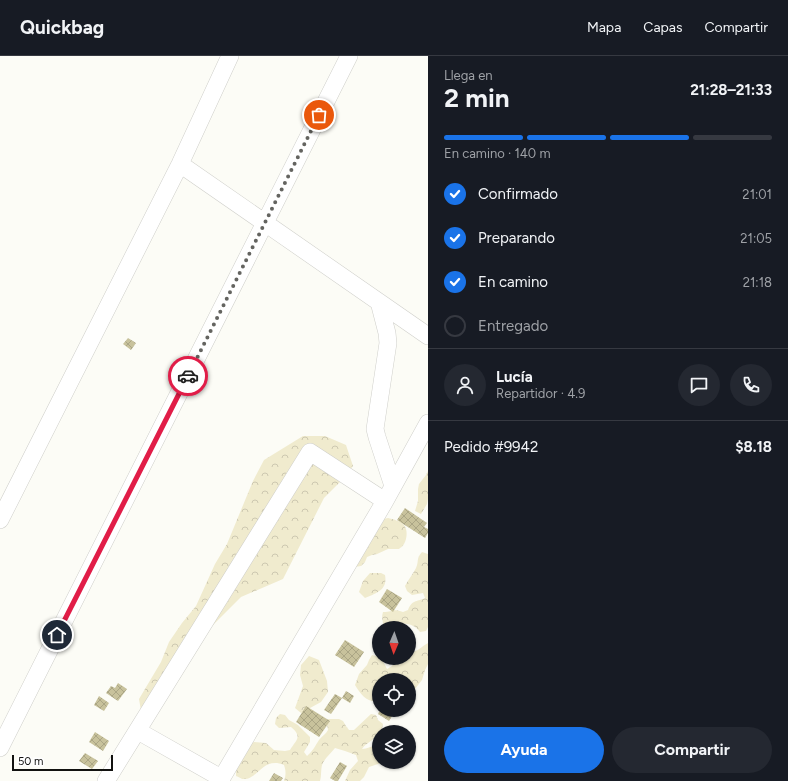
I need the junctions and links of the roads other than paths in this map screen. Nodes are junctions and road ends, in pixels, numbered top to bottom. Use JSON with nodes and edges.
{"nodes":[{"id":1,"x":230,"y":56,"type":"edge"},
{"id":2,"x":349,"y":56,"type":"edge"},
{"id":3,"x":180,"y":164,"type":"junction"},
{"id":4,"x":265,"y":223,"type":"junction"},
{"id":5,"x":379,"y":302,"type":"junction"},
{"id":6,"x":428,"y":336,"type":"edge"},
{"id":7,"x":428,"y":423,"type":"edge"},
{"id":8,"x":393,"y":486,"type":"junction"},
{"id":9,"x":385,"y":501,"type":"junction"},
{"id":10,"x":0,"y":520,"type":"edge"},
{"id":11,"x":138,"y":731,"type":"junction"},
{"id":12,"x":0,"y":748,"type":"edge"},
{"id":13,"x":220,"y":780,"type":"edge"},
{"id":14,"x":106,"y":781,"type":"edge"}],
"edges":[{"from":1,"to":3,"type":"street"},
{"from":2,"to":4,"type":"street"},
{"from":3,"to":4,"type":"street"},
{"from":3,"to":10,"type":"street"},
{"from":4,"to":5,"type":"street"},
{"from":4,"to":12,"type":"street"},
{"from":5,"to":6,"type":"street"},
{"from":5,"to":8,"type":"street"},
{"from":7,"to":8,"type":"street"},
{"from":8,"to":9,"type":"street"},
{"from":9,"to":11,"type":"street"},
{"from":9,"to":13,"type":"street"},
{"from":11,"to":13,"type":"street"},
{"from":11,"to":14,"type":"street"}]}
